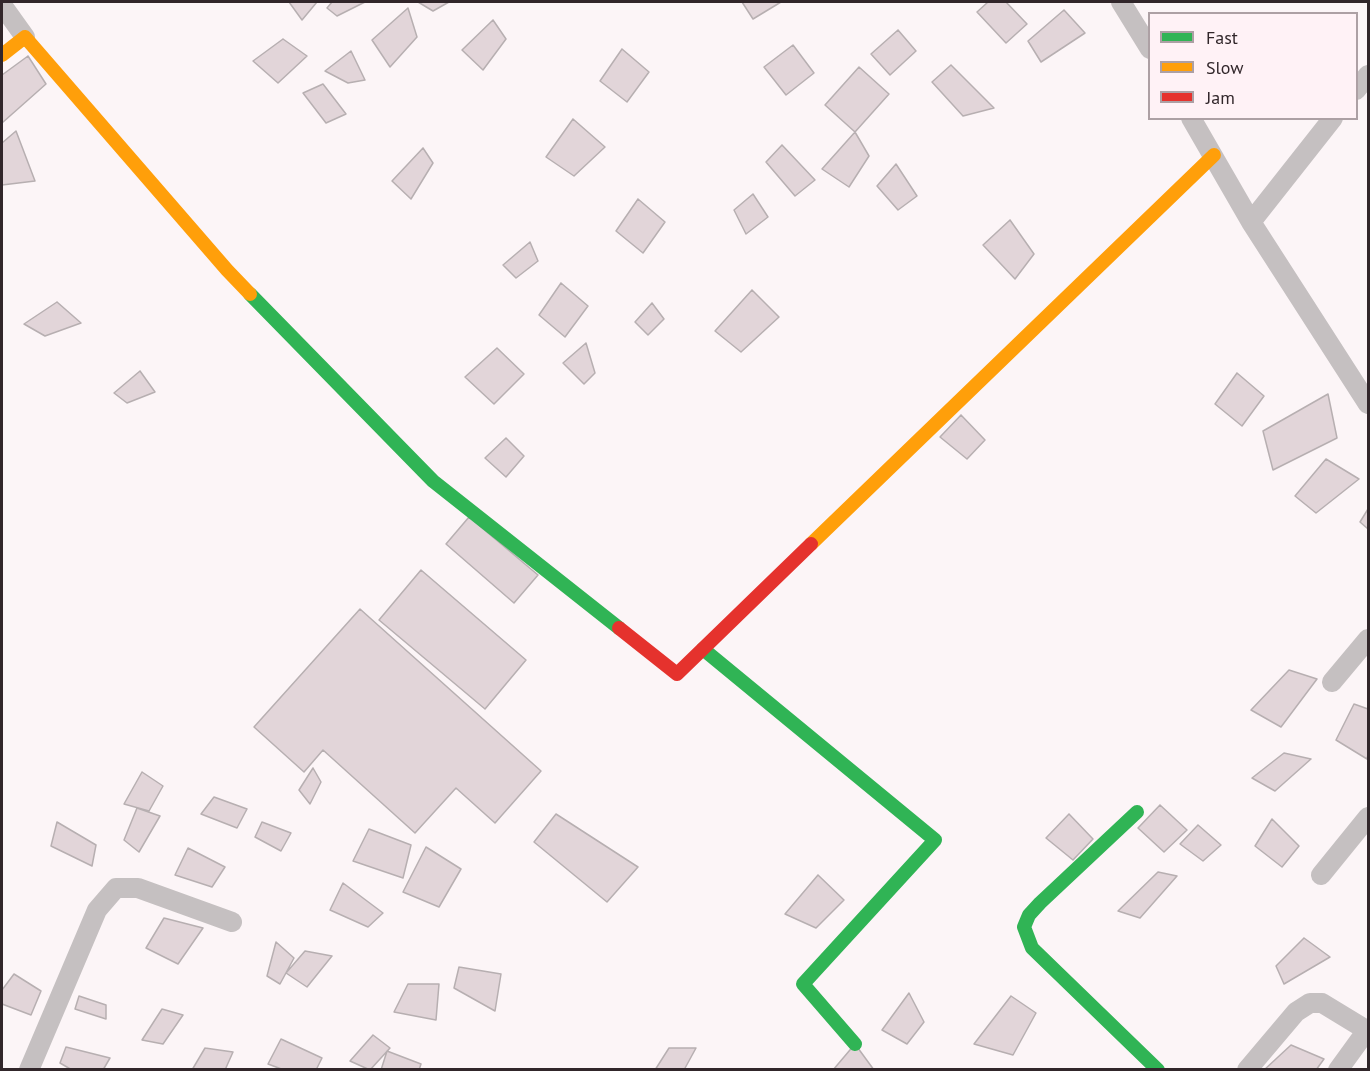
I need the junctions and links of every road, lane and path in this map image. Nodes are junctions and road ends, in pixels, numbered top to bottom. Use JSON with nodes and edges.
{"nodes":[{"id":1,"x":1120,"y":2,"type":"edge"},
{"id":2,"x":2,"y":5,"type":"edge"},
{"id":3,"x":25,"y":37,"type":"junction"},
{"id":4,"x":1148,"y":47,"type":"edge"},
{"id":5,"x":2,"y":55,"type":"edge"},
{"id":6,"x":1368,"y":75,"type":"edge"},
{"id":7,"x":1358,"y":88,"type":"edge"},
{"id":8,"x":1192,"y":120,"type":"edge"},
{"id":9,"x":1331,"y":120,"type":"edge"},
{"id":10,"x":1214,"y":155,"type":"junction"},
{"id":11,"x":1251,"y":222,"type":"junction"},
{"id":12,"x":1368,"y":404,"type":"edge"},
{"id":13,"x":1368,"y":639,"type":"edge"},
{"id":14,"x":703,"y":649,"type":"junction"},
{"id":15,"x":1332,"y":682,"type":"dead end"},
{"id":16,"x":1137,"y":812,"type":"dead end"},
{"id":17,"x":1368,"y":817,"type":"edge"},
{"id":18,"x":1321,"y":875,"type":"dead end"},
{"id":19,"x":232,"y":922,"type":"dead end"},
{"id":20,"x":1368,"y":1030,"type":"edge"},
{"id":21,"x":855,"y":1044,"type":"dead end"},
{"id":22,"x":29,"y":1070,"type":"edge"},
{"id":23,"x":1158,"y":1070,"type":"edge"},
{"id":24,"x":1247,"y":1070,"type":"edge"},
{"id":25,"x":1338,"y":1070,"type":"edge"}],
"edges":[{"from":1,"to":4,"type":"street"},
{"from":2,"to":3,"type":"street"},
{"from":3,"to":5,"type":"street"},
{"from":3,"to":14,"type":"street"},
{"from":6,"to":7,"type":"street"},
{"from":8,"to":10,"type":"street"},
{"from":9,"to":11,"type":"street"},
{"from":10,"to":11,"type":"street"},
{"from":10,"to":14,"type":"street"},
{"from":11,"to":12,"type":"street"},
{"from":13,"to":15,"type":"street"},
{"from":14,"to":21,"type":"street"},
{"from":16,"to":23,"type":"street"},
{"from":17,"to":18,"type":"street"},
{"from":19,"to":22,"type":"street"},
{"from":20,"to":24,"type":"street"},
{"from":20,"to":25,"type":"street"}]}
